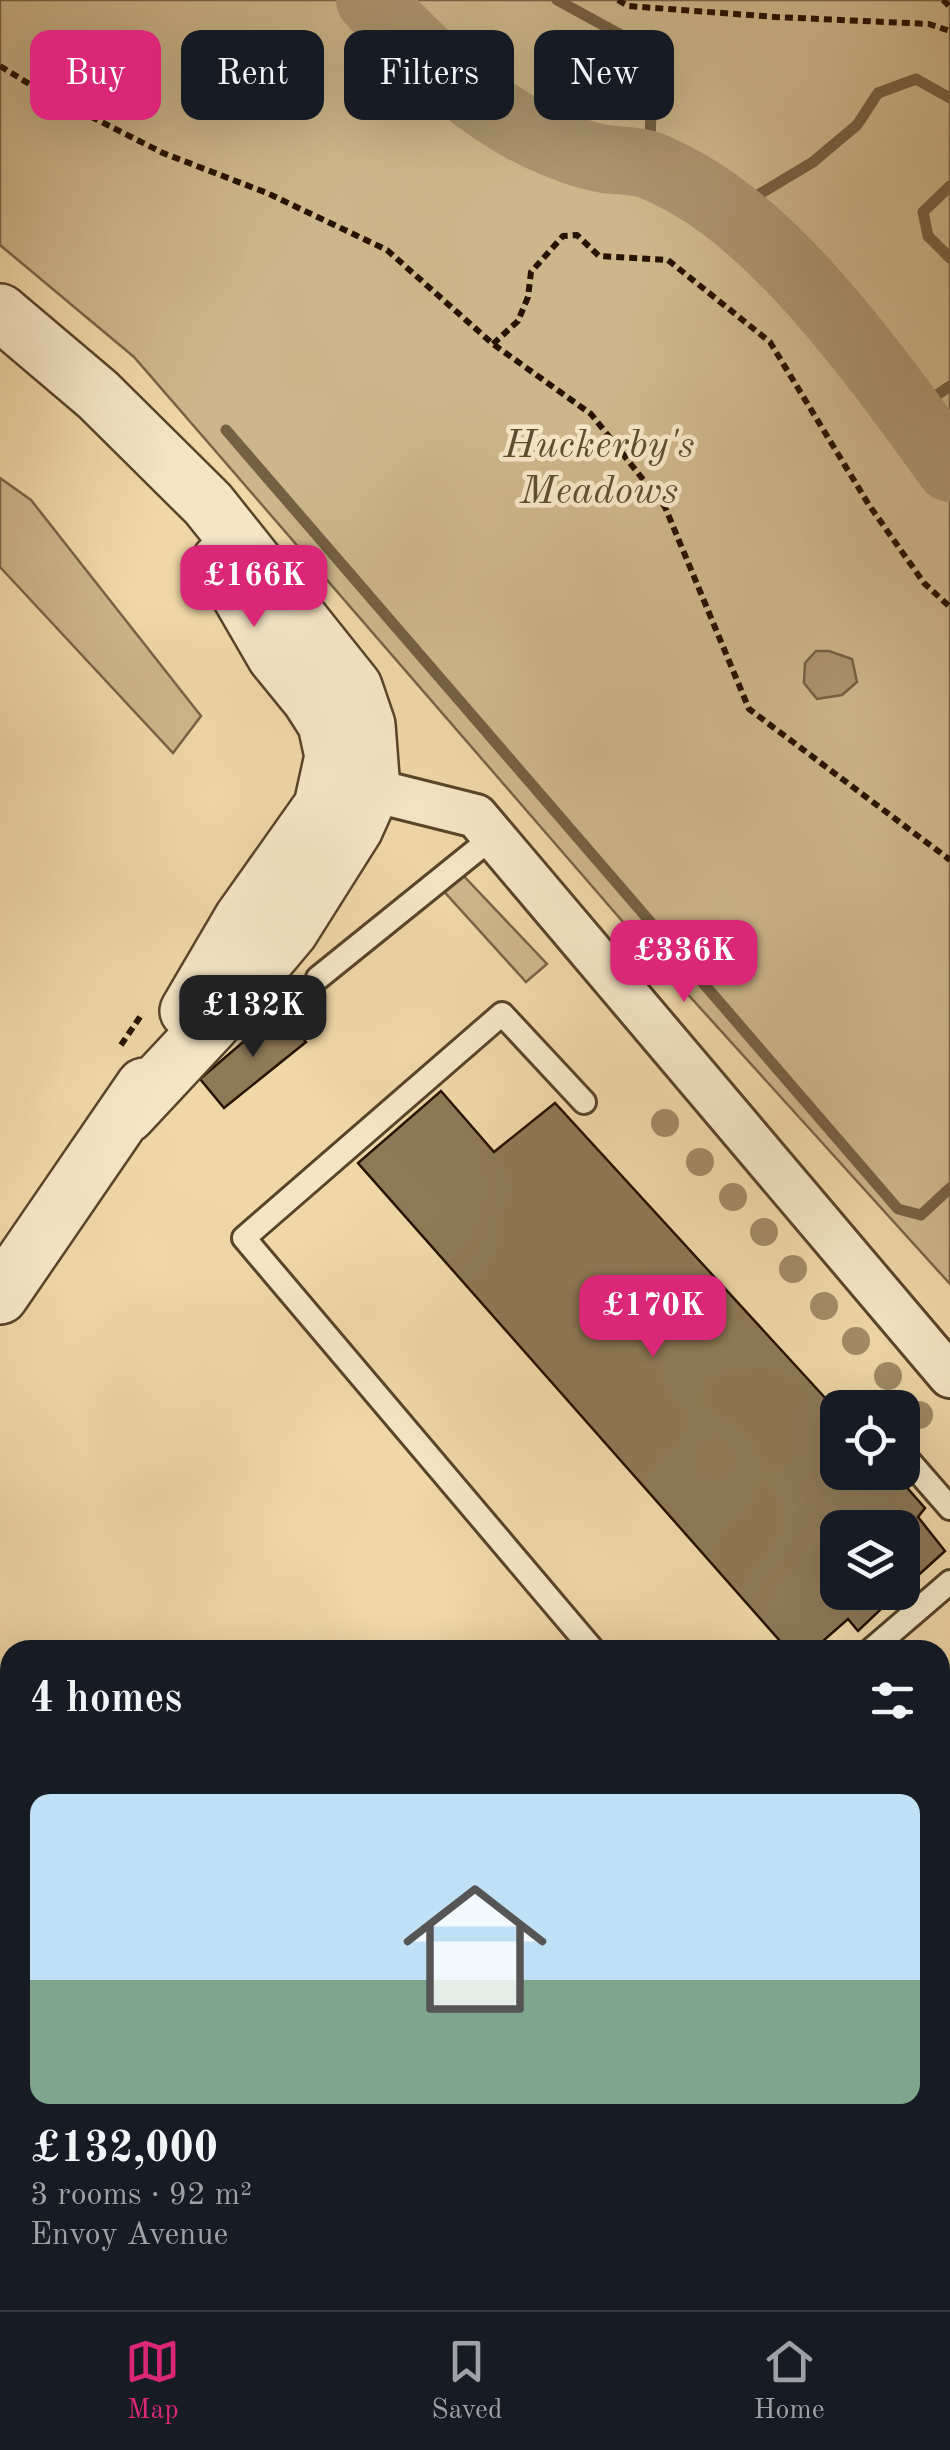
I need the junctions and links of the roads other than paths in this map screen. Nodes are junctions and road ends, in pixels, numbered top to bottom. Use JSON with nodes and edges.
{"nodes":[{"id":1,"x":0,"y":312,"type":"edge"},
{"id":2,"x":350,"y":784,"type":"junction"},
{"id":3,"x":494,"y":836,"type":"junction"},
{"id":4,"x":318,"y":978,"type":"dead end"},
{"id":5,"x":584,"y":1102,"type":"dead end"},
{"id":6,"x":0,"y":1296,"type":"edge"},
{"id":7,"x":950,"y":1376,"type":"edge"},
{"id":8,"x":920,"y":1474,"type":"edge"},
{"id":9,"x":950,"y":1508,"type":"edge"},
{"id":10,"x":950,"y":1582,"type":"edge"},
{"id":11,"x":585,"y":1640,"type":"edge"},
{"id":12,"x":883,"y":1640,"type":"edge"}],
"edges":[{"from":1,"to":2,"type":"street"},
{"from":2,"to":3,"type":"street"},
{"from":2,"to":6,"type":"street"},
{"from":3,"to":4,"type":"lane"},
{"from":3,"to":7,"type":"street"},
{"from":5,"to":11,"type":"lane"},
{"from":8,"to":9,"type":"lane"},
{"from":10,"to":12,"type":"lane"}]}
